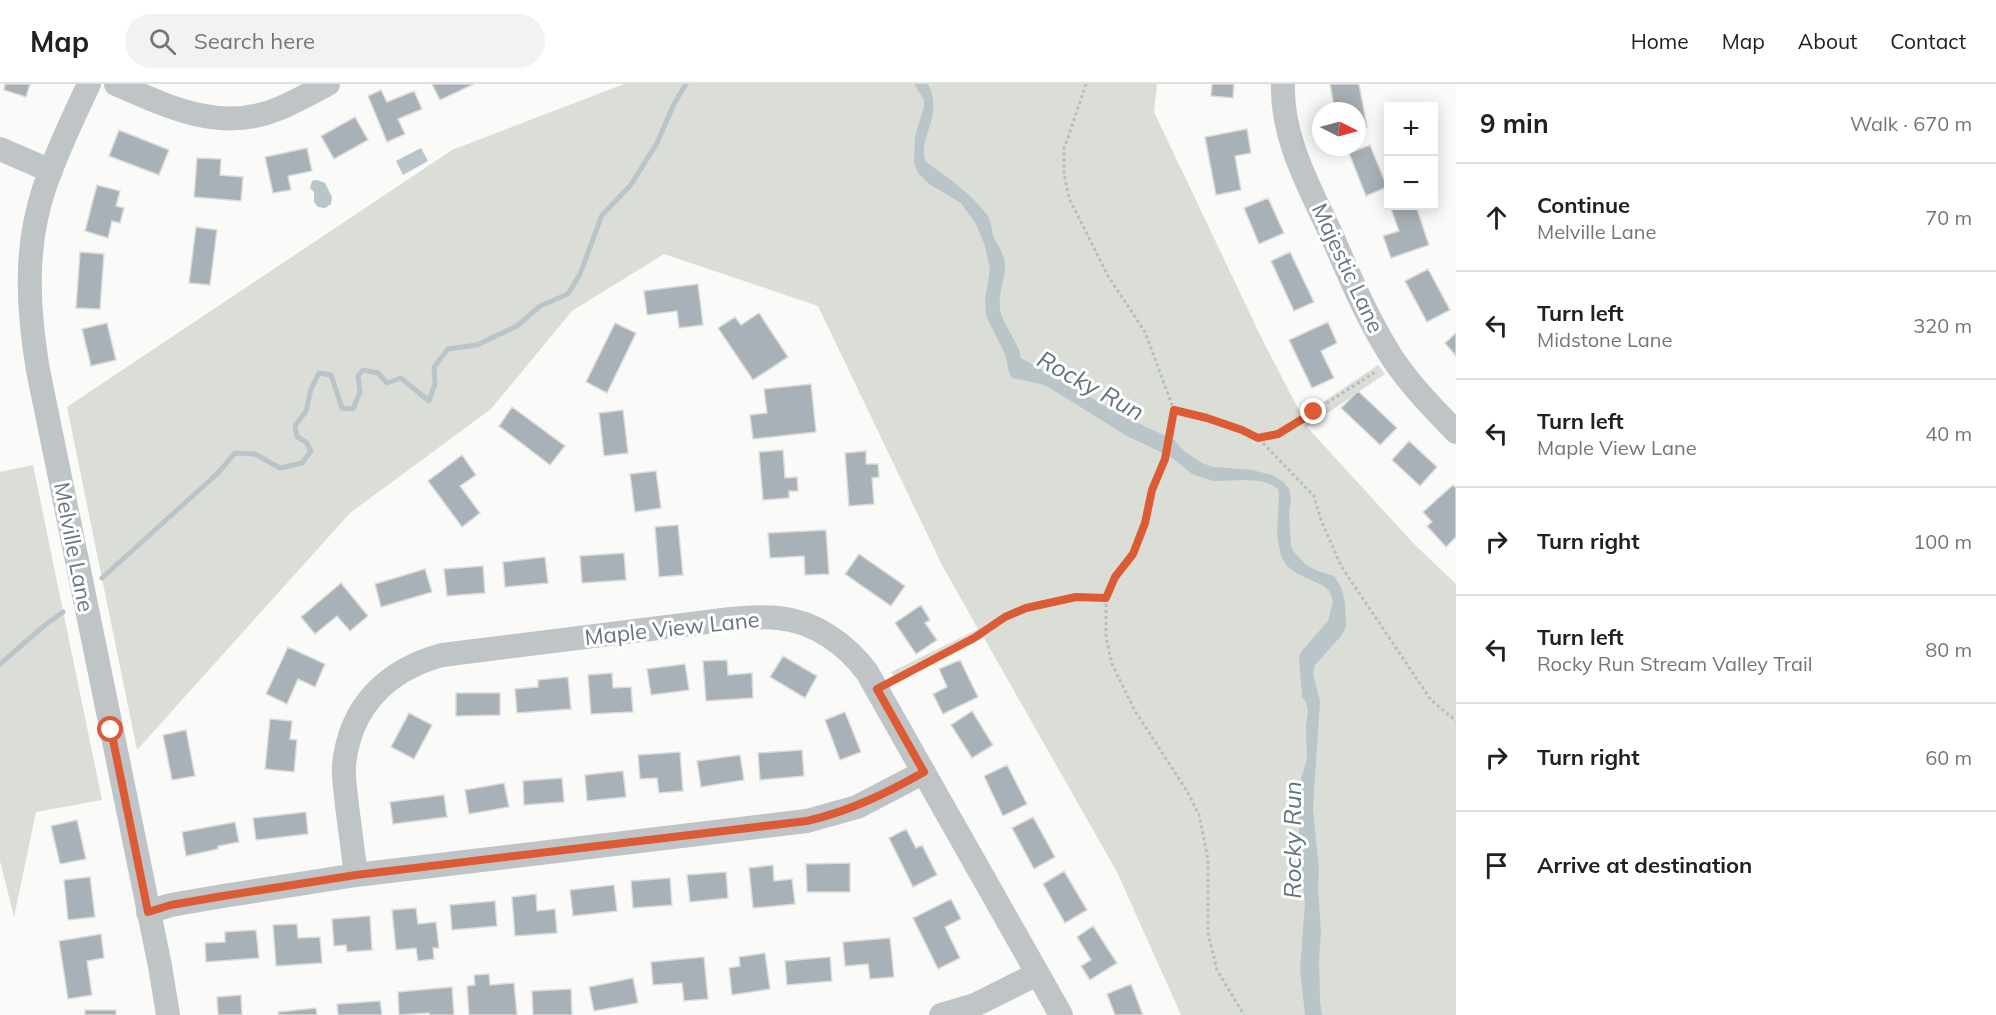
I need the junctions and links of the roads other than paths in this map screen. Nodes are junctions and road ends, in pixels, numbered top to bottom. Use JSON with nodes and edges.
{"nodes":[{"id":1,"x":89,"y":84,"type":"edge"},
{"id":2,"x":116,"y":84,"type":"edge"},
{"id":3,"x":328,"y":84,"type":"edge"},
{"id":4,"x":1283,"y":84,"type":"edge"},
{"id":5,"x":0,"y":148,"type":"edge"},
{"id":6,"x":51,"y":171,"type":"junction"},
{"id":7,"x":1456,"y":432,"type":"edge"},
{"id":8,"x":924,"y":772,"type":"junction"},
{"id":9,"x":356,"y":875,"type":"junction"},
{"id":10,"x":148,"y":912,"type":"junction"},
{"id":11,"x":1037,"y":974,"type":"junction"},
{"id":12,"x":168,"y":1015,"type":"edge"},
{"id":13,"x":941,"y":1015,"type":"edge"},
{"id":14,"x":1061,"y":1015,"type":"edge"}],
"edges":[{"from":1,"to":6,"type":"street","name":"Melville Lane"},
{"from":2,"to":3,"type":"street"},
{"from":4,"to":7,"type":"street","name":"Majestic Lane"},
{"from":5,"to":6,"type":"street"},
{"from":6,"to":10,"type":"street","name":"Melville Lane"},
{"from":8,"to":9,"type":"street"},
{"from":8,"to":9,"type":"street","name":"Maple View Lane"},
{"from":8,"to":11,"type":"street","name":"Maple View Lane"},
{"from":9,"to":10,"type":"street"},
{"from":10,"to":12,"type":"street","name":"Melville Lane"},
{"from":11,"to":13,"type":"street"},
{"from":11,"to":14,"type":"street","name":"Maple View Lane"}]}
